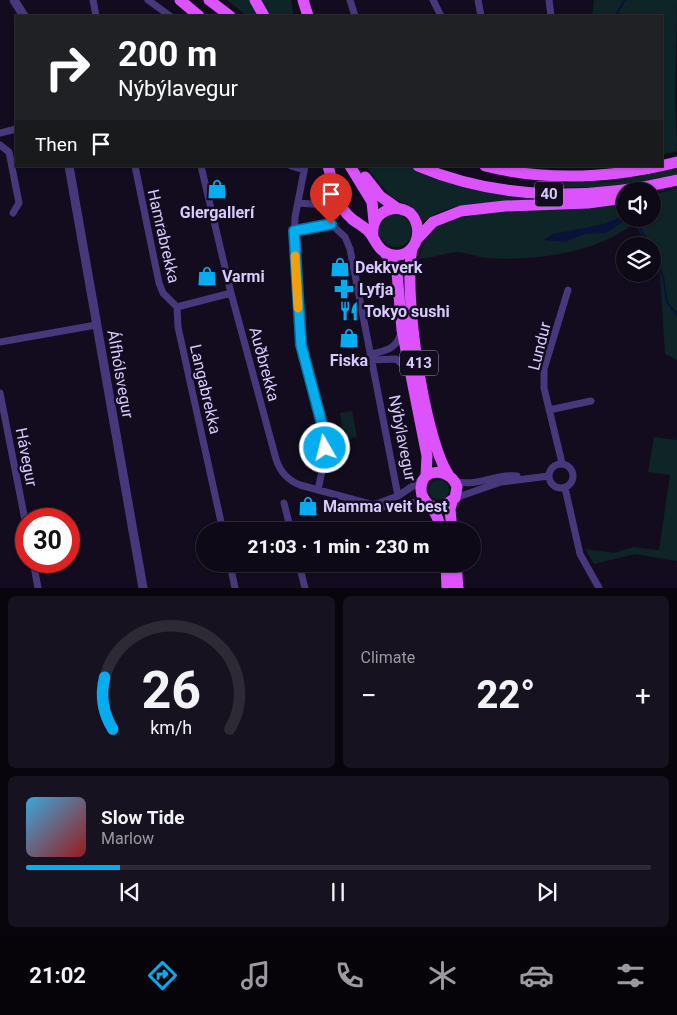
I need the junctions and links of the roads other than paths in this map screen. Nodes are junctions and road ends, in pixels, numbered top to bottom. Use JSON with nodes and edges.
{"nodes":[{"id":1,"x":14,"y":0,"type":"edge"},
{"id":2,"x":93,"y":0,"type":"edge"},
{"id":3,"x":148,"y":0,"type":"edge"},
{"id":4,"x":180,"y":0,"type":"edge"},
{"id":5,"x":209,"y":0,"type":"edge"},
{"id":6,"x":216,"y":0,"type":"edge"},
{"id":7,"x":255,"y":0,"type":"edge"},
{"id":8,"x":303,"y":0,"type":"edge"},
{"id":9,"x":350,"y":0,"type":"edge"},
{"id":10,"x":433,"y":0,"type":"edge"},
{"id":11,"x":478,"y":0,"type":"edge"},
{"id":12,"x":549,"y":0,"type":"edge"},
{"id":13,"x":23,"y":15,"type":"edge"},
{"id":14,"x":96,"y":15,"type":"edge"},
{"id":15,"x":169,"y":15,"type":"edge"},
{"id":16,"x":198,"y":15,"type":"edge"},
{"id":17,"x":231,"y":15,"type":"edge"},
{"id":18,"x":231,"y":15,"type":"edge"},
{"id":19,"x":263,"y":15,"type":"edge"},
{"id":20,"x":308,"y":15,"type":"edge"},
{"id":21,"x":355,"y":15,"type":"edge"},
{"id":22,"x":440,"y":15,"type":"edge"},
{"id":23,"x":480,"y":15,"type":"edge"},
{"id":24,"x":551,"y":15,"type":"edge"},
{"id":25,"x":15,"y":129,"type":"edge"},
{"id":26,"x":0,"y":133,"type":"edge"},
{"id":27,"x":0,"y":145,"type":"edge"},
{"id":28,"x":677,"y":162,"type":"edge"},
{"id":29,"x":663,"y":165,"type":"edge"},
{"id":30,"x":69,"y":167,"type":"edge"},
{"id":31,"x":135,"y":167,"type":"edge"},
{"id":32,"x":200,"y":167,"type":"edge"},
{"id":33,"x":328,"y":167,"type":"edge"},
{"id":34,"x":351,"y":167,"type":"edge"},
{"id":35,"x":360,"y":167,"type":"edge"},
{"id":36,"x":490,"y":167,"type":"edge"},
{"id":37,"x":653,"y":167,"type":"edge"},
{"id":38,"x":304,"y":168,"type":"edge"},
{"id":39,"x":421,"y":168,"type":"edge"},
{"id":40,"x":676,"y":180,"type":"edge"},
{"id":41,"x":334,"y":188,"type":"junction"},
{"id":42,"x":661,"y":188,"type":"edge"},
{"id":43,"x":616,"y":199,"type":"edge"},
{"id":44,"x":298,"y":203,"type":"junction"},
{"id":45,"x":323,"y":205,"type":"junction"},
{"id":46,"x":397,"y":208,"type":"junction"},
{"id":47,"x":343,"y":210,"type":"junction"},
{"id":48,"x":13,"y":213,"type":"dead end"},
{"id":49,"x":374,"y":222,"type":"junction"},
{"id":50,"x":294,"y":231,"type":"junction"},
{"id":51,"x":373,"y":237,"type":"junction"},
{"id":52,"x":418,"y":238,"type":"junction"},
{"id":53,"x":412,"y":249,"type":"junction"},
{"id":54,"x":385,"y":253,"type":"junction"},
{"id":55,"x":568,"y":290,"type":"dead end"},
{"id":56,"x":231,"y":293,"type":"junction"},
{"id":57,"x":177,"y":307,"type":"junction"},
{"id":58,"x":96,"y":325,"type":"junction"},
{"id":59,"x":402,"y":330,"type":"junction"},
{"id":60,"x":0,"y":342,"type":"edge"},
{"id":61,"x":371,"y":357,"type":"junction"},
{"id":62,"x":409,"y":370,"type":"junction"},
{"id":63,"x":0,"y":394,"type":"edge"},
{"id":64,"x":591,"y":401,"type":"dead end"},
{"id":65,"x":549,"y":410,"type":"junction"},
{"id":66,"x":4,"y":431,"type":"edge"},
{"id":67,"x":562,"y":463,"type":"junction"},
{"id":68,"x":549,"y":476,"type":"junction"},
{"id":69,"x":452,"y":477,"type":"junction"},
{"id":70,"x":425,"y":478,"type":"junction"},
{"id":71,"x":522,"y":478,"type":"junction"},
{"id":72,"x":565,"y":488,"type":"junction"},
{"id":73,"x":318,"y":490,"type":"junction"},
{"id":74,"x":398,"y":496,"type":"junction"},
{"id":75,"x":454,"y":500,"type":"junction"},
{"id":76,"x":284,"y":503,"type":"dead end"},
{"id":77,"x":429,"y":504,"type":"junction"},
{"id":78,"x":373,"y":505,"type":"junction"},
{"id":79,"x":22,"y":508,"type":"edge"},
{"id":80,"x":221,"y":522,"type":"edge"},
{"id":81,"x":289,"y":522,"type":"edge"},
{"id":82,"x":439,"y":522,"type":"edge"},
{"id":83,"x":451,"y":522,"type":"edge"},
{"id":84,"x":232,"y":572,"type":"edge"},
{"id":85,"x":301,"y":572,"type":"edge"},
{"id":86,"x":446,"y":572,"type":"edge"},
{"id":87,"x":457,"y":572,"type":"edge"},
{"id":88,"x":35,"y":573,"type":"edge"},
{"id":89,"x":38,"y":588,"type":"edge"},
{"id":90,"x":143,"y":588,"type":"edge"},
{"id":91,"x":235,"y":588,"type":"edge"},
{"id":92,"x":305,"y":588,"type":"edge"},
{"id":93,"x":447,"y":588,"type":"edge"},
{"id":94,"x":458,"y":588,"type":"edge"},
{"id":95,"x":600,"y":588,"type":"edge"}],
"edges":[{"from":1,"to":13,"type":"street"},
{"from":2,"to":14,"type":"street"},
{"from":3,"to":15,"type":"street"},
{"from":4,"to":16,"type":"main road"},
{"from":5,"to":17,"type":"main road"},
{"from":6,"to":18,"type":"main road"},
{"from":7,"to":19,"type":"main road"},
{"from":8,"to":20,"type":"main road"},
{"from":9,"to":21,"type":"street"},
{"from":10,"to":22,"type":"street"},
{"from":11,"to":23,"type":"street"},
{"from":12,"to":24,"type":"street"},
{"from":25,"to":26,"type":"street"},
{"from":27,"to":48,"type":"street"},
{"from":28,"to":29,"type":"main road","number":"40"},
{"from":30,"to":58,"type":"street","name":"Álfhólsvegur"},
{"from":31,"to":57,"type":"street","name":"Hamrabrekka"},
{"from":32,"to":56,"type":"street","name":"Auðbrekka"},
{"from":33,"to":41,"type":"main road"},
{"from":34,"to":49,"type":"main road"},
{"from":35,"to":46,"type":"main road"},
{"from":36,"to":37,"type":"main road","number":"40"},
{"from":38,"to":44,"type":"street"},
{"from":39,"to":40,"type":"main road","number":"40"},
{"from":40,"to":42,"type":"main road"},
{"from":41,"to":45,"type":"street"},
{"from":41,"to":47,"type":"main road"},
{"from":43,"to":52,"type":"main road"},
{"from":44,"to":45,"type":"street"},
{"from":44,"to":50,"type":"street"},
{"from":45,"to":47,"type":"street"},
{"from":46,"to":49,"type":"main road"},
{"from":46,"to":52,"type":"main road"},
{"from":47,"to":51,"type":"main road"},
{"from":49,"to":51,"type":"main road"},
{"from":50,"to":61,"type":"street","name":"Nýbýlavegur"},
{"from":50,"to":73,"type":"street"},
{"from":51,"to":54,"type":"main road","number":"413"},
{"from":52,"to":53,"type":"main road","number":"413"},
{"from":53,"to":54,"type":"main road"},
{"from":53,"to":69,"type":"main road","name":"Nýbýlavegur","number":"413"},
{"from":54,"to":59,"type":"main road","name":"Nýbýlavegur","number":"413"},
{"from":55,"to":65,"type":"street","name":"Lundur"},
{"from":56,"to":57,"type":"street"},
{"from":56,"to":73,"type":"street","name":"Auðbrekka"},
{"from":57,"to":80,"type":"street","name":"Langabrekka"},
{"from":58,"to":60,"type":"street"},
{"from":58,"to":90,"type":"street","name":"Álfhólsvegur"},
{"from":59,"to":61,"type":"street"},
{"from":59,"to":62,"type":"main road","name":"Nýbýlavegur","number":"413"},
{"from":61,"to":62,"type":"street"},
{"from":61,"to":74,"type":"street","name":"Nýbýlavegur"},
{"from":62,"to":70,"type":"main road","name":"Nýbýlavegur","number":"413"},
{"from":63,"to":66,"type":"street","name":"Hávegur"},
{"from":64,"to":65,"type":"street"},
{"from":65,"to":67,"type":"street","name":"Lundur"},
{"from":66,"to":79,"type":"street","name":"Hávegur"},
{"from":67,"to":68,"type":"street"},
{"from":67,"to":72,"type":"street"},
{"from":68,"to":71,"type":"street"},
{"from":68,"to":72,"type":"street"},
{"from":69,"to":70,"type":"main road"},
{"from":69,"to":71,"type":"street"},
{"from":69,"to":75,"type":"main road","number":"413"},
{"from":70,"to":74,"type":"street"},
{"from":70,"to":77,"type":"main road","number":"413"},
{"from":71,"to":75,"type":"street"},
{"from":72,"to":95,"type":"street"},
{"from":73,"to":78,"type":"street","name":"Auðbrekka"},
{"from":74,"to":78,"type":"street"},
{"from":75,"to":77,"type":"main road"},
{"from":75,"to":83,"type":"main road","number":"413"},
{"from":76,"to":81,"type":"street"},
{"from":77,"to":78,"type":"street","name":"Auðbrekka"},
{"from":77,"to":82,"type":"main road","number":"413"},
{"from":84,"to":91,"type":"street"},
{"from":85,"to":92,"type":"street"},
{"from":86,"to":93,"type":"main road"},
{"from":87,"to":94,"type":"main road"},
{"from":88,"to":89,"type":"street"}]}
